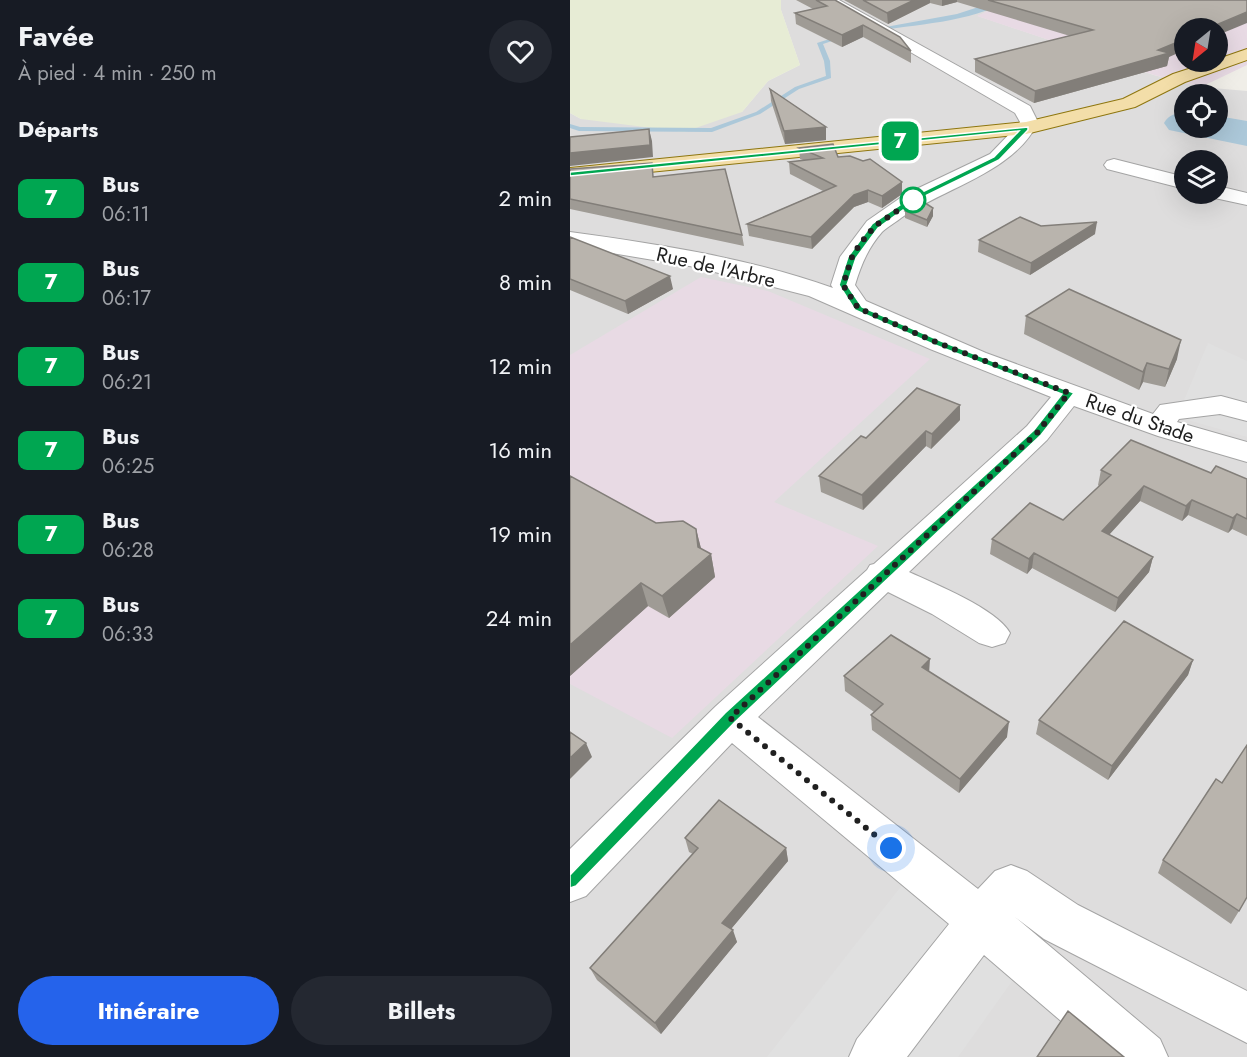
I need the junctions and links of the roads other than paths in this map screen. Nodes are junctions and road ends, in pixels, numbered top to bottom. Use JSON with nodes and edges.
{"nodes":[{"id":1,"x":832,"y":0,"type":"edge"},
{"id":2,"x":1247,"y":54,"type":"edge"},
{"id":3,"x":1026,"y":128,"type":"junction"},
{"id":4,"x":1114,"y":165,"type":"dead end"},
{"id":5,"x":570,"y":174,"type":"edge"},
{"id":6,"x":1174,"y":180,"type":"edge"},
{"id":7,"x":1228,"y":194,"type":"edge"},
{"id":8,"x":1247,"y":199,"type":"edge"},
{"id":9,"x":570,"y":239,"type":"edge"},
{"id":10,"x":858,"y":308,"type":"junction"},
{"id":11,"x":1069,"y":393,"type":"junction"},
{"id":12,"x":1247,"y":411,"type":"edge"},
{"id":13,"x":1160,"y":426,"type":"junction"},
{"id":14,"x":1247,"y":452,"type":"edge"},
{"id":15,"x":882,"y":574,"type":"junction"},
{"id":16,"x":992,"y":633,"type":"dead end"},
{"id":17,"x":730,"y":718,"type":"junction"},
{"id":18,"x":570,"y":880,"type":"edge"},
{"id":19,"x":981,"y":921,"type":"junction"},
{"id":20,"x":1247,"y":1018,"type":"edge"},
{"id":21,"x":875,"y":1057,"type":"edge"},
{"id":22,"x":1142,"y":1057,"type":"edge"}],
"edges":[{"from":1,"to":3,"type":"street"},
{"from":2,"to":3,"type":"main road"},
{"from":3,"to":5,"type":"main road"},
{"from":3,"to":10,"type":"street"},
{"from":4,"to":6,"type":"street"},
{"from":7,"to":8,"type":"street"},
{"from":9,"to":10,"type":"street","name":"Rue de l'Arbre"},
{"from":10,"to":11,"type":"street","name":"Rue du Stade"},
{"from":11,"to":13,"type":"street","name":"Rue du Stade"},
{"from":11,"to":15,"type":"street"},
{"from":12,"to":13,"type":"street"},
{"from":13,"to":14,"type":"street","name":"Rue du Stade"},
{"from":15,"to":16,"type":"street"},
{"from":15,"to":17,"type":"street"},
{"from":17,"to":18,"type":"street"},
{"from":17,"to":19,"type":"street"},
{"from":19,"to":20,"type":"street"},
{"from":19,"to":21,"type":"street"},
{"from":19,"to":22,"type":"street"}]}
